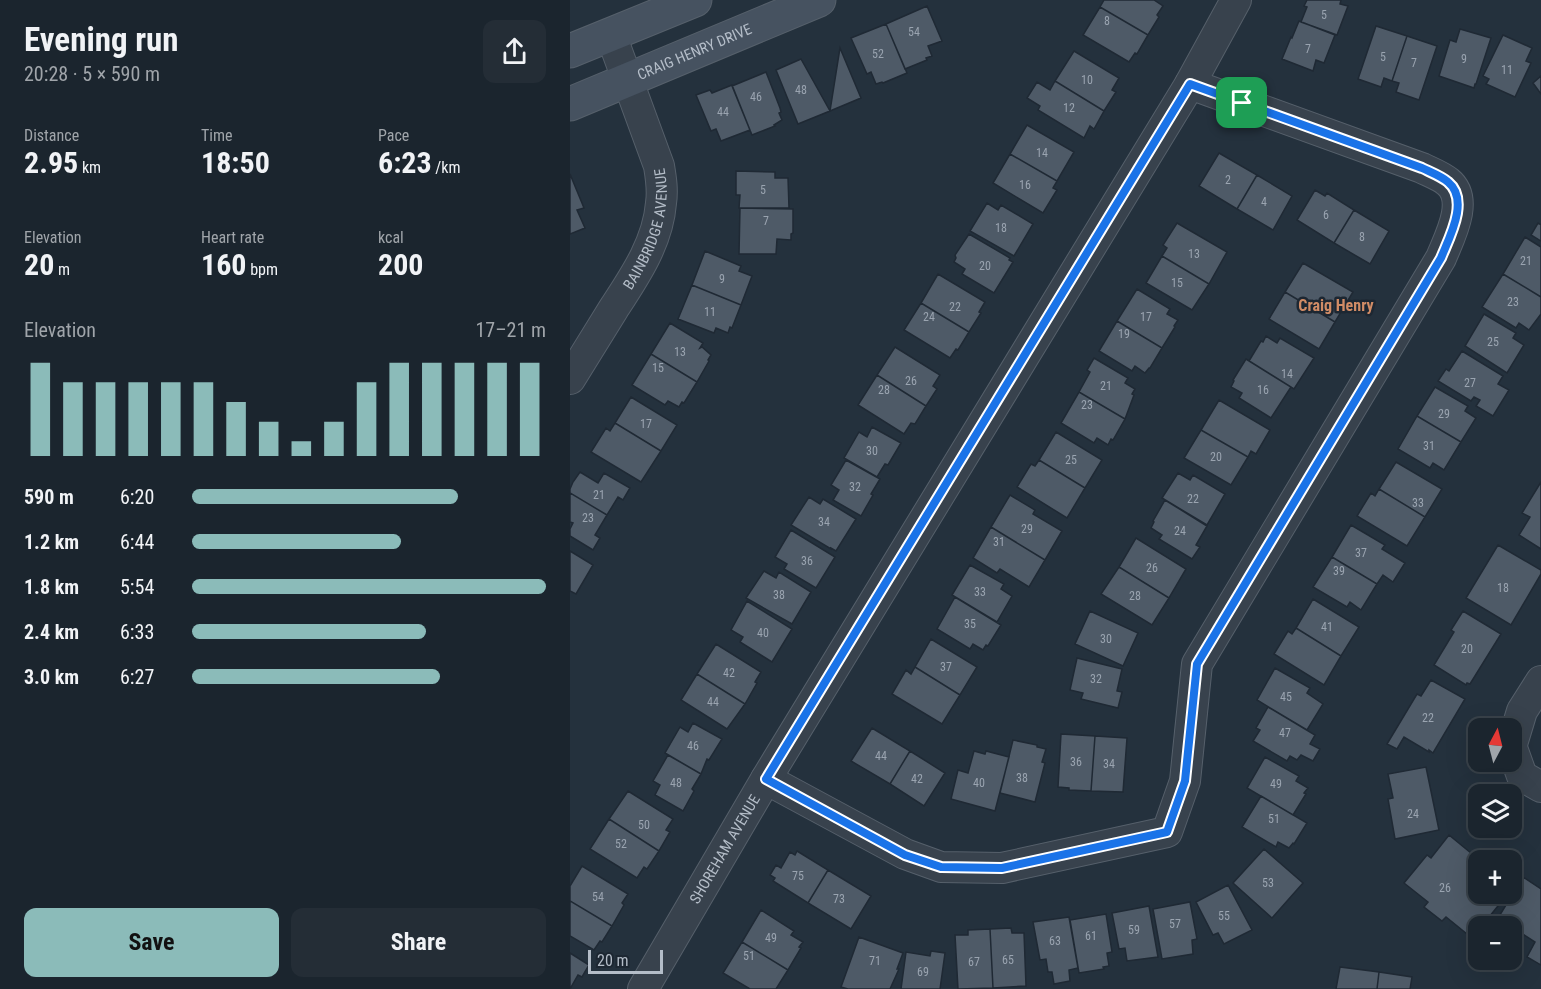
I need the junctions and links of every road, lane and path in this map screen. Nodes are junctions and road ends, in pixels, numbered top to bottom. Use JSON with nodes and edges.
{"nodes":[{"id":1,"x":695,"y":0,"type":"edge"},
{"id":2,"x":819,"y":0,"type":"edge"},
{"id":3,"x":1236,"y":0,"type":"edge"},
{"id":4,"x":611,"y":35,"type":"junction"},
{"id":5,"x":570,"y":51,"type":"edge"},
{"id":6,"x":628,"y":80,"type":"junction"},
{"id":7,"x":1190,"y":84,"type":"junction"},
{"id":8,"x":570,"y":104,"type":"edge"},
{"id":9,"x":570,"y":379,"type":"edge"},
{"id":10,"x":1541,"y":681,"type":"edge"},
{"id":11,"x":1520,"y":718,"type":"edge"},
{"id":12,"x":1521,"y":772,"type":"edge"},
{"id":13,"x":766,"y":779,"type":"junction"},
{"id":14,"x":1541,"y":787,"type":"edge"},
{"id":15,"x":643,"y":989,"type":"edge"}],
"edges":[{"from":1,"to":4,"type":"street"},
{"from":2,"to":6,"type":"street","name":"CRAIG HENRY DRIVE"},
{"from":3,"to":7,"type":"street","name":"SHOREHAM AVENUE"},
{"from":4,"to":5,"type":"street"},
{"from":4,"to":6,"type":"street","name":"BAINBRIDGE AVENUE"},
{"from":6,"to":8,"type":"street","name":"CRAIG HENRY DRIVE"},
{"from":6,"to":9,"type":"street","name":"BAINBRIDGE AVENUE"},
{"from":7,"to":13,"type":"street","name":"SHOREHAM AVENUE"},
{"from":7,"to":13,"type":"street"},
{"from":10,"to":11,"type":"street"},
{"from":12,"to":14,"type":"street"},
{"from":13,"to":15,"type":"street","name":"SHOREHAM AVENUE"}]}
